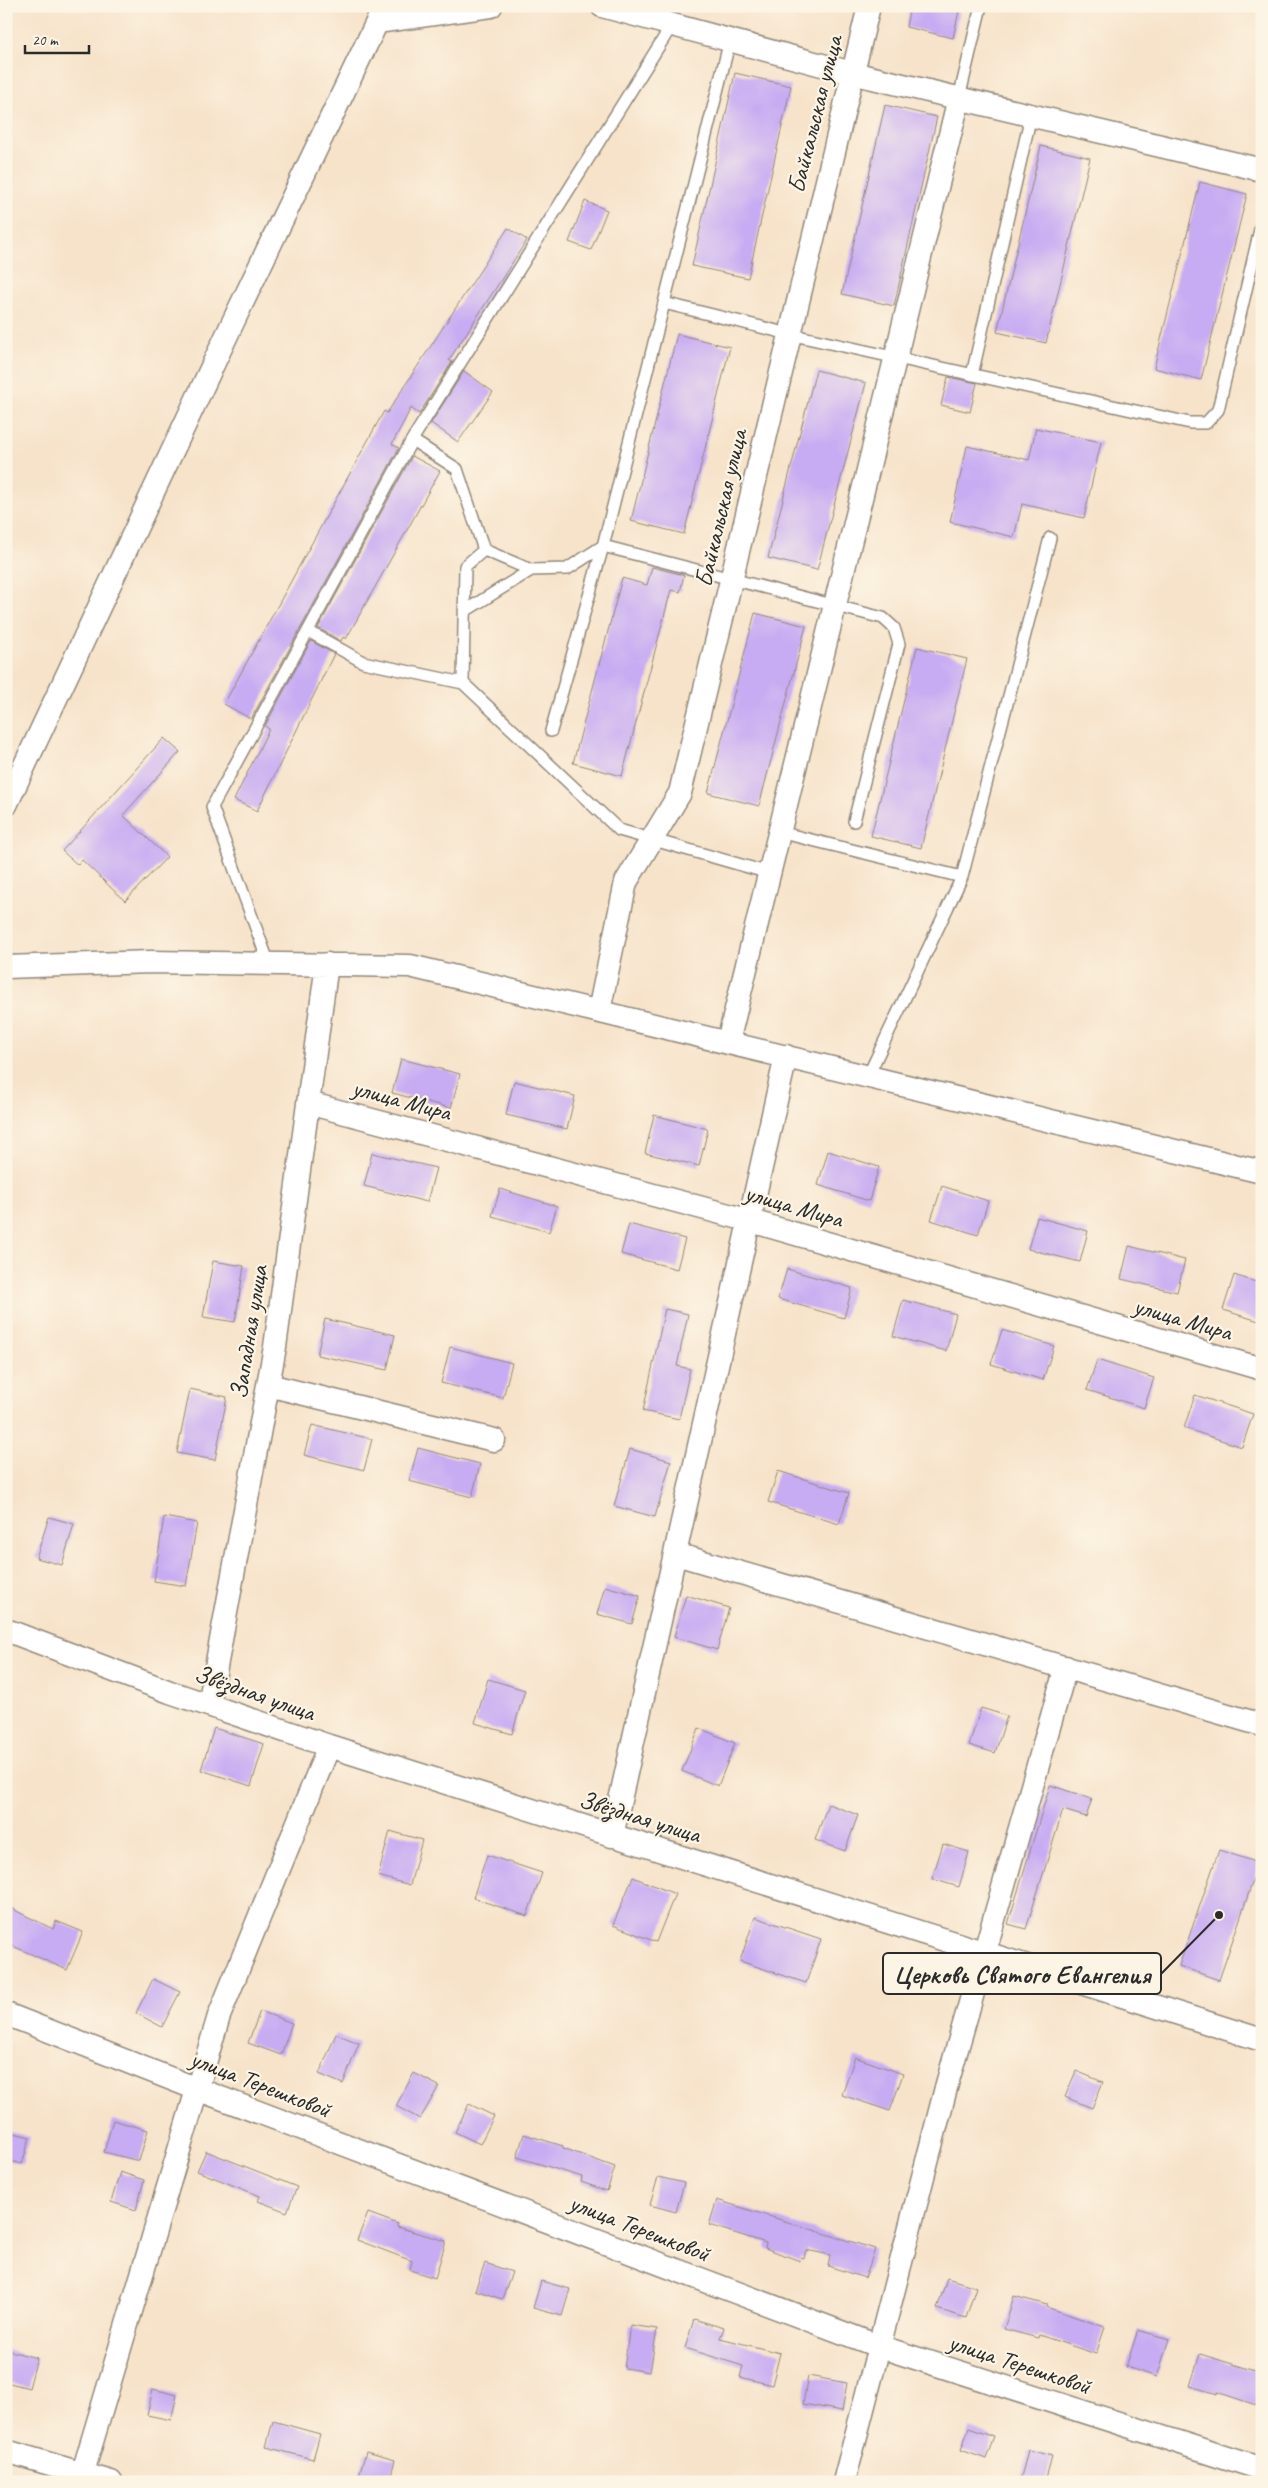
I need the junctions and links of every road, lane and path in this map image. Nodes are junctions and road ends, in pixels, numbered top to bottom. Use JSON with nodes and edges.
{"nodes":[{"id":1,"x":491,"y":6,"type":"edge"},
{"id":2,"x":602,"y":6,"type":"edge"},
{"id":3,"x":869,"y":6,"type":"edge"},
{"id":4,"x":981,"y":6,"type":"edge"},
{"id":5,"x":672,"y":25,"type":"junction"},
{"id":6,"x":730,"y":40,"type":"junction"},
{"id":7,"x":852,"y":73,"type":"junction"},
{"id":8,"x":959,"y":98,"type":"junction"},
{"id":9,"x":1031,"y":116,"type":"junction"},
{"id":10,"x":1262,"y":170,"type":"edge"},
{"id":11,"x":1262,"y":221,"type":"edge"},
{"id":12,"x":664,"y":303,"type":"junction"},
{"id":13,"x":789,"y":334,"type":"junction"},
{"id":14,"x":896,"y":358,"type":"junction"},
{"id":15,"x":972,"y":374,"type":"junction"},
{"id":16,"x":412,"y":440,"type":"junction"},
{"id":17,"x":1050,"y":538,"type":"dead end"},
{"id":18,"x":603,"y":546,"type":"junction"},
{"id":19,"x":484,"y":550,"type":"junction"},
{"id":20,"x":531,"y":570,"type":"junction"},
{"id":21,"x":730,"y":580,"type":"junction"},
{"id":22,"x":835,"y":606,"type":"junction"},
{"id":23,"x":464,"y":611,"type":"junction"},
{"id":24,"x":308,"y":631,"type":"junction"},
{"id":25,"x":463,"y":683,"type":"junction"},
{"id":26,"x":551,"y":731,"type":"dead end"},
{"id":27,"x":6,"y":805,"type":"edge"},
{"id":28,"x":854,"y":821,"type":"dead end"},
{"id":29,"x":779,"y":832,"type":"junction"},
{"id":30,"x":651,"y":840,"type":"junction"},
{"id":31,"x":769,"y":873,"type":"junction"},
{"id":32,"x":962,"y":877,"type":"junction"},
{"id":33,"x":269,"y":964,"type":"junction"},
{"id":34,"x":327,"y":964,"type":"junction"},
{"id":35,"x":6,"y":967,"type":"edge"},
{"id":36,"x":599,"y":1011,"type":"junction"},
{"id":37,"x":728,"y":1042,"type":"junction"},
{"id":38,"x":786,"y":1056,"type":"junction"},
{"id":39,"x":868,"y":1076,"type":"junction"},
{"id":40,"x":308,"y":1103,"type":"junction"},
{"id":41,"x":1262,"y":1172,"type":"edge"},
{"id":42,"x":751,"y":1221,"type":"junction"},
{"id":43,"x":1262,"y":1369,"type":"edge"},
{"id":44,"x":268,"y":1385,"type":"junction"},
{"id":45,"x":494,"y":1440,"type":"dead end"},
{"id":46,"x":676,"y":1554,"type":"junction"},
{"id":47,"x":6,"y":1630,"type":"edge"},
{"id":48,"x":1066,"y":1668,"type":"junction"},
{"id":49,"x":209,"y":1706,"type":"junction"},
{"id":50,"x":1262,"y":1725,"type":"edge"},
{"id":51,"x":329,"y":1746,"type":"junction"},
{"id":52,"x":612,"y":1836,"type":"junction"},
{"id":53,"x":985,"y":1952,"type":"junction"},
{"id":54,"x":6,"y":2014,"type":"edge"},
{"id":55,"x":1262,"y":2040,"type":"edge"},
{"id":56,"x":197,"y":2089,"type":"junction"},
{"id":57,"x":878,"y":2346,"type":"junction"},
{"id":58,"x":6,"y":2452,"type":"edge"},
{"id":59,"x":1262,"y":2469,"type":"edge"},
{"id":60,"x":80,"y":2477,"type":"edge"},
{"id":61,"x":111,"y":2482,"type":"edge"},
{"id":62,"x":844,"y":2482,"type":"edge"}],
"edges":[{"from":1,"to":27,"type":"street"},
{"from":2,"to":5,"type":"street"},
{"from":3,"to":7,"type":"street","name":"Байкальская улица"},
{"from":4,"to":8,"type":"lane"},
{"from":5,"to":6,"type":"street"},
{"from":5,"to":16,"type":"lane"},
{"from":6,"to":7,"type":"street"},
{"from":6,"to":12,"type":"lane"},
{"from":7,"to":8,"type":"street"},
{"from":7,"to":13,"type":"street","name":"Байкальская улица"},
{"from":8,"to":9,"type":"street"},
{"from":8,"to":14,"type":"street"},
{"from":9,"to":10,"type":"street"},
{"from":9,"to":15,"type":"lane"},
{"from":11,"to":15,"type":"lane"},
{"from":12,"to":13,"type":"lane"},
{"from":12,"to":18,"type":"lane"},
{"from":13,"to":14,"type":"lane"},
{"from":13,"to":21,"type":"street","name":"Байкальская улица"},
{"from":14,"to":15,"type":"lane"},
{"from":14,"to":22,"type":"street"},
{"from":16,"to":19,"type":"lane"},
{"from":16,"to":24,"type":"lane"},
{"from":17,"to":32,"type":"lane"},
{"from":18,"to":20,"type":"lane"},
{"from":18,"to":21,"type":"lane"},
{"from":18,"to":26,"type":"lane"},
{"from":19,"to":20,"type":"lane"},
{"from":19,"to":23,"type":"lane"},
{"from":20,"to":23,"type":"lane"},
{"from":21,"to":22,"type":"lane"},
{"from":21,"to":30,"type":"street","name":"Байкальская улица"},
{"from":22,"to":28,"type":"lane"},
{"from":22,"to":29,"type":"street"},
{"from":23,"to":25,"type":"lane"},
{"from":24,"to":25,"type":"lane"},
{"from":24,"to":33,"type":"lane"},
{"from":25,"to":30,"type":"lane"},
{"from":29,"to":31,"type":"street"},
{"from":29,"to":32,"type":"lane"},
{"from":30,"to":31,"type":"lane"},
{"from":30,"to":36,"type":"street","name":"Байкальская улица"},
{"from":31,"to":37,"type":"street"},
{"from":32,"to":39,"type":"lane"},
{"from":33,"to":34,"type":"street"},
{"from":33,"to":35,"type":"street"},
{"from":34,"to":36,"type":"street"},
{"from":34,"to":40,"type":"street","name":"Западная улица"},
{"from":36,"to":37,"type":"street"},
{"from":37,"to":38,"type":"street"},
{"from":38,"to":39,"type":"street"},
{"from":38,"to":42,"type":"street"},
{"from":39,"to":41,"type":"street"},
{"from":40,"to":42,"type":"street","name":"улица Мира"},
{"from":40,"to":44,"type":"street","name":"Западная улица"},
{"from":42,"to":43,"type":"street","name":"улица Мира"},
{"from":42,"to":46,"type":"street"},
{"from":44,"to":45,"type":"street"},
{"from":44,"to":49,"type":"street","name":"Западная улица"},
{"from":46,"to":48,"type":"street"},
{"from":46,"to":52,"type":"street"},
{"from":47,"to":49,"type":"street","name":"Звёздная улица"},
{"from":48,"to":50,"type":"street"},
{"from":48,"to":53,"type":"street"},
{"from":49,"to":51,"type":"street","name":"Звёздная улица"},
{"from":51,"to":52,"type":"street","name":"Звёздная улица"},
{"from":51,"to":56,"type":"street"},
{"from":52,"to":53,"type":"street","name":"Звёздная улица"},
{"from":53,"to":55,"type":"street","name":"Звёздная улица"},
{"from":53,"to":57,"type":"street"},
{"from":54,"to":56,"type":"street","name":"улица Терешковой"},
{"from":56,"to":57,"type":"street","name":"улица Терешковой"},
{"from":56,"to":60,"type":"street"},
{"from":57,"to":59,"type":"street","name":"улица Терешковой"},
{"from":57,"to":62,"type":"street"},
{"from":58,"to":60,"type":"street"},
{"from":60,"to":61,"type":"street"}]}
